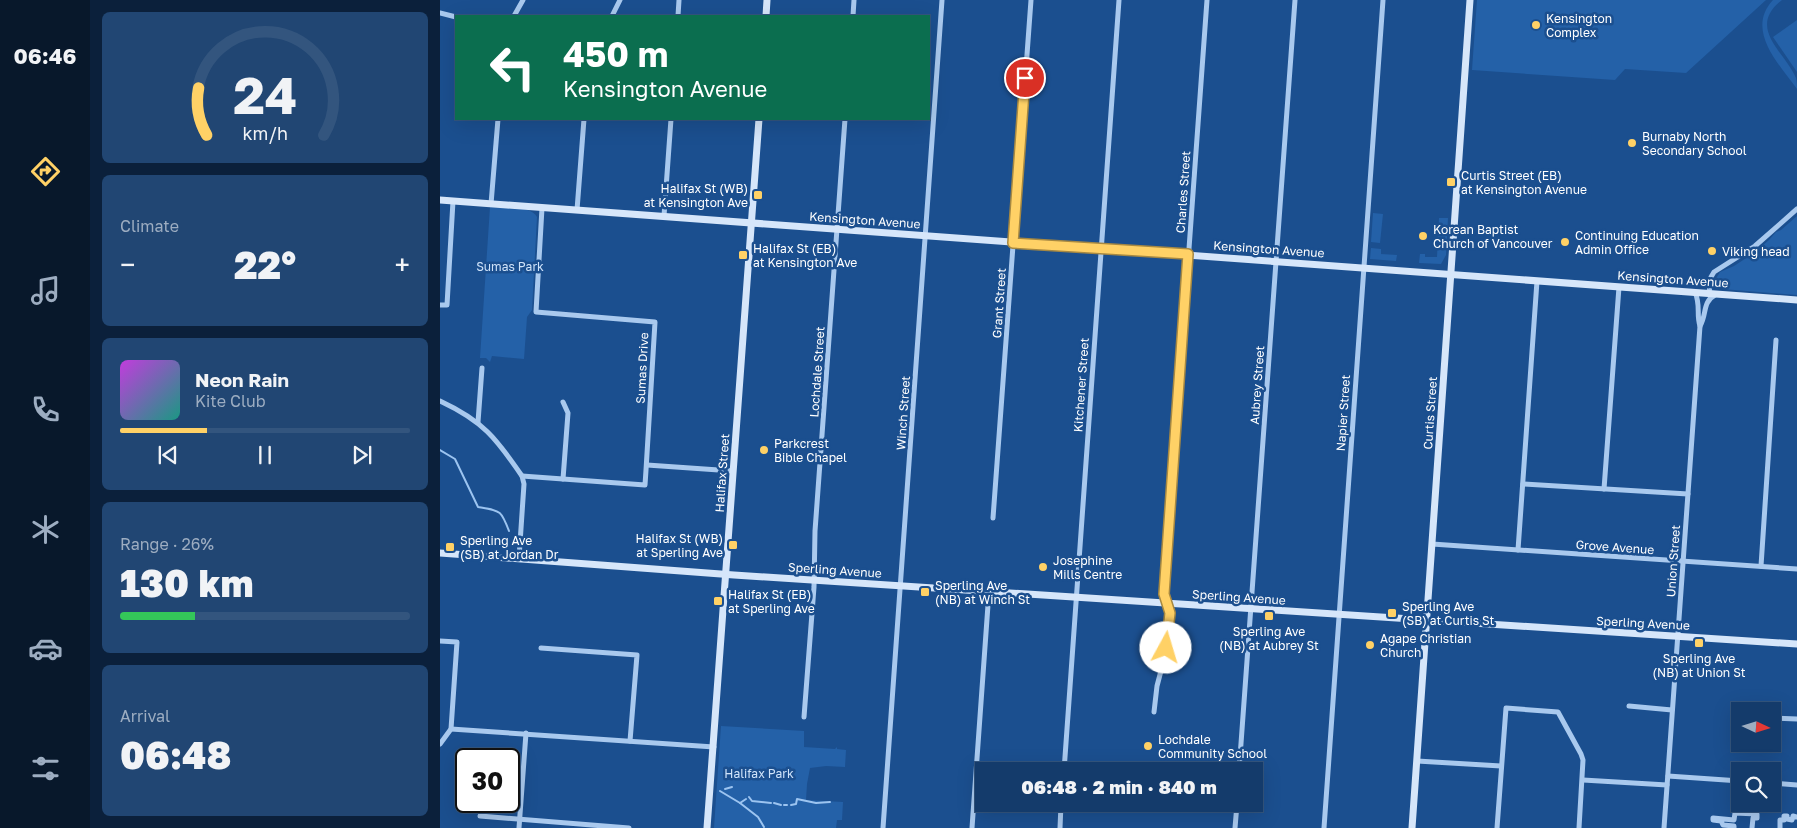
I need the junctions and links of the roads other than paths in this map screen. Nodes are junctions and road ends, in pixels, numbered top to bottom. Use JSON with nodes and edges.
{"nodes":[{"id":1,"x":523,"y":0,"type":"edge"},
{"id":2,"x":620,"y":0,"type":"edge"},
{"id":3,"x":679,"y":0,"type":"edge"},
{"id":4,"x":767,"y":0,"type":"edge"},
{"id":5,"x":854,"y":0,"type":"edge"},
{"id":6,"x":942,"y":0,"type":"edge"},
{"id":7,"x":1031,"y":0,"type":"edge"},
{"id":8,"x":1119,"y":0,"type":"edge"},
{"id":9,"x":1207,"y":0,"type":"edge"},
{"id":10,"x":1295,"y":0,"type":"edge"},
{"id":11,"x":1383,"y":0,"type":"edge"},
{"id":12,"x":1470,"y":0,"type":"edge"},
{"id":13,"x":440,"y":13,"type":"edge"},
{"id":14,"x":515,"y":15,"type":"edge"},
{"id":15,"x":612,"y":15,"type":"edge"},
{"id":16,"x":678,"y":15,"type":"edge"},
{"id":17,"x":766,"y":15,"type":"edge"},
{"id":18,"x":853,"y":15,"type":"edge"},
{"id":19,"x":455,"y":17,"type":"edge"},
{"id":20,"x":498,"y":120,"type":"edge"},
{"id":21,"x":584,"y":120,"type":"edge"},
{"id":22,"x":671,"y":120,"type":"edge"},
{"id":23,"x":759,"y":120,"type":"edge"},
{"id":24,"x":846,"y":120,"type":"edge"},
{"id":25,"x":440,"y":200,"type":"edge"},
{"id":26,"x":453,"y":201,"type":"junction"},
{"id":27,"x":491,"y":204,"type":"junction"},
{"id":28,"x":542,"y":208,"type":"junction"},
{"id":29,"x":1797,"y":209,"type":"edge"},
{"id":30,"x":577,"y":210,"type":"junction"},
{"id":31,"x":664,"y":216,"type":"junction"},
{"id":32,"x":751,"y":223,"type":"junction"},
{"id":33,"x":838,"y":229,"type":"junction"},
{"id":34,"x":925,"y":236,"type":"junction"},
{"id":35,"x":1013,"y":243,"type":"junction"},
{"id":36,"x":1101,"y":249,"type":"junction"},
{"id":37,"x":1188,"y":254,"type":"junction"},
{"id":38,"x":1276,"y":261,"type":"junction"},
{"id":39,"x":1364,"y":267,"type":"junction"},
{"id":40,"x":1451,"y":274,"type":"junction"},
{"id":41,"x":1537,"y":280,"type":"junction"},
{"id":42,"x":1619,"y":287,"type":"junction"},
{"id":43,"x":1696,"y":292,"type":"junction"},
{"id":44,"x":1712,"y":294,"type":"junction"},
{"id":45,"x":1797,"y":300,"type":"edge"},
{"id":46,"x":440,"y":305,"type":"edge"},
{"id":47,"x":1700,"y":326,"type":"junction"},
{"id":48,"x":1776,"y":340,"type":"dead end"},
{"id":49,"x":482,"y":368,"type":"dead end"},
{"id":50,"x":440,"y":400,"type":"edge"},
{"id":51,"x":563,"y":402,"type":"dead end"},
{"id":52,"x":478,"y":422,"type":"junction"},
{"id":53,"x":647,"y":465,"type":"junction"},
{"id":54,"x":733,"y":471,"type":"junction"},
{"id":55,"x":522,"y":476,"type":"junction"},
{"id":56,"x":563,"y":478,"type":"junction"},
{"id":57,"x":1522,"y":484,"type":"junction"},
{"id":58,"x":1604,"y":489,"type":"junction"},
{"id":59,"x":1688,"y":494,"type":"junction"},
{"id":60,"x":993,"y":518,"type":"dead end"},
{"id":61,"x":1432,"y":544,"type":"junction"},
{"id":62,"x":1518,"y":550,"type":"junction"},
{"id":63,"x":440,"y":553,"type":"edge"},
{"id":64,"x":519,"y":558,"type":"junction"},
{"id":65,"x":1683,"y":561,"type":"junction"},
{"id":66,"x":1761,"y":566,"type":"junction"},
{"id":67,"x":1797,"y":569,"type":"edge"},
{"id":68,"x":726,"y":574,"type":"junction"},
{"id":69,"x":814,"y":580,"type":"junction"},
{"id":70,"x":900,"y":585,"type":"junction"},
{"id":71,"x":989,"y":591,"type":"junction"},
{"id":72,"x":1076,"y":597,"type":"junction"},
{"id":73,"x":1167,"y":603,"type":"junction"},
{"id":74,"x":1250,"y":609,"type":"junction"},
{"id":75,"x":1339,"y":615,"type":"junction"},
{"id":76,"x":1427,"y":620,"type":"junction"},
{"id":77,"x":1678,"y":637,"type":"junction"},
{"id":78,"x":440,"y":641,"type":"edge"},
{"id":79,"x":1797,"y":644,"type":"edge"},
{"id":80,"x":541,"y":648,"type":"dead end"},
{"id":81,"x":1629,"y":706,"type":"dead end"},
{"id":82,"x":1672,"y":710,"type":"junction"},
{"id":83,"x":1154,"y":712,"type":"dead end"},
{"id":84,"x":804,"y":717,"type":"dead end"},
{"id":85,"x":1781,"y":718,"type":"edge"},
{"id":86,"x":1797,"y":718,"type":"edge"},
{"id":87,"x":451,"y":728,"type":"junction"},
{"id":88,"x":526,"y":734,"type":"junction"},
{"id":89,"x":630,"y":741,"type":"junction"},
{"id":90,"x":440,"y":744,"type":"edge"},
{"id":91,"x":714,"y":747,"type":"junction"},
{"id":92,"x":1417,"y":760,"type":"junction"},
{"id":93,"x":1065,"y":762,"type":"edge"},
{"id":94,"x":1240,"y":762,"type":"edge"},
{"id":95,"x":1501,"y":766,"type":"junction"},
{"id":96,"x":1668,"y":776,"type":"junction"},
{"id":97,"x":1583,"y":780,"type":"junction"},
{"id":98,"x":1731,"y":780,"type":"edge"},
{"id":99,"x":1781,"y":784,"type":"edge"},
{"id":100,"x":1667,"y":785,"type":"junction"},
{"id":101,"x":1797,"y":785,"type":"edge"},
{"id":102,"x":1061,"y":812,"type":"edge"},
{"id":103,"x":1236,"y":812,"type":"edge"},
{"id":104,"x":480,"y":816,"type":"dead end"},
{"id":105,"x":1797,"y":817,"type":"edge"},
{"id":106,"x":519,"y":820,"type":"junction"},
{"id":107,"x":519,"y":828,"type":"edge"},
{"id":108,"x":629,"y":828,"type":"edge"},
{"id":109,"x":708,"y":828,"type":"edge"},
{"id":110,"x":883,"y":828,"type":"edge"},
{"id":111,"x":972,"y":828,"type":"edge"},
{"id":112,"x":1060,"y":828,"type":"edge"},
{"id":113,"x":1235,"y":828,"type":"edge"},
{"id":114,"x":1324,"y":828,"type":"edge"},
{"id":115,"x":1412,"y":828,"type":"edge"},
{"id":116,"x":1497,"y":828,"type":"edge"},
{"id":117,"x":1579,"y":828,"type":"edge"},
{"id":118,"x":1664,"y":828,"type":"edge"},
{"id":119,"x":1734,"y":828,"type":"edge"},
{"id":120,"x":1752,"y":828,"type":"edge"},
{"id":121,"x":1780,"y":828,"type":"edge"}],
"edges":[{"from":1,"to":14,"type":"street"},
{"from":2,"to":15,"type":"street"},
{"from":3,"to":16,"type":"street"},
{"from":4,"to":17,"type":"street"},
{"from":5,"to":18,"type":"street"},
{"from":6,"to":34,"type":"street","name":"Winch Street"},
{"from":7,"to":35,"type":"street","name":"Grant Street"},
{"from":8,"to":36,"type":"street","name":"Kitchener Street"},
{"from":9,"to":37,"type":"street","name":"Charles Street"},
{"from":10,"to":38,"type":"street","name":"Aubrey Street"},
{"from":11,"to":39,"type":"street","name":"Napier Street"},
{"from":12,"to":40,"type":"street","name":"Curtis Street"},
{"from":13,"to":19,"type":"street"},
{"from":20,"to":27,"type":"street"},
{"from":21,"to":30,"type":"street"},
{"from":22,"to":31,"type":"street"},
{"from":23,"to":32,"type":"street","name":"Halifax Street"},
{"from":24,"to":33,"type":"street","name":"Lochdale Street"},
{"from":25,"to":26,"type":"street","name":"Kensington Avenue"},
{"from":26,"to":27,"type":"street","name":"Kensington Avenue"},
{"from":26,"to":46,"type":"street"},
{"from":27,"to":28,"type":"street","name":"Kensington Avenue"},
{"from":28,"to":30,"type":"street","name":"Kensington Avenue"},
{"from":28,"to":53,"type":"street","name":"Sumas Drive"},
{"from":29,"to":44,"type":"street","name":"Union Street"},
{"from":30,"to":31,"type":"street","name":"Kensington Avenue"},
{"from":31,"to":32,"type":"street","name":"Kensington Avenue"},
{"from":32,"to":33,"type":"street","name":"Kensington Avenue"},
{"from":32,"to":54,"type":"street","name":"Halifax Street"},
{"from":33,"to":34,"type":"street","name":"Kensington Avenue"},
{"from":33,"to":69,"type":"street","name":"Lochdale Street"},
{"from":34,"to":35,"type":"street","name":"Kensington Avenue"},
{"from":34,"to":70,"type":"street","name":"Winch Street"},
{"from":35,"to":36,"type":"street","name":"Kensington Avenue"},
{"from":35,"to":60,"type":"street","name":"Grant Street"},
{"from":36,"to":37,"type":"street","name":"Kensington Avenue"},
{"from":36,"to":72,"type":"street","name":"Kitchener Street"},
{"from":37,"to":38,"type":"street","name":"Kensington Avenue"},
{"from":37,"to":73,"type":"street","name":"Charles Street"},
{"from":38,"to":39,"type":"street","name":"Kensington Avenue"},
{"from":38,"to":74,"type":"street","name":"Aubrey Street"},
{"from":39,"to":40,"type":"street","name":"Kensington Avenue"},
{"from":39,"to":75,"type":"street","name":"Napier Street"},
{"from":40,"to":41,"type":"street","name":"Kensington Avenue"},
{"from":40,"to":61,"type":"street","name":"Curtis Street"},
{"from":41,"to":42,"type":"street","name":"Kensington Avenue"},
{"from":41,"to":57,"type":"street"},
{"from":42,"to":43,"type":"street","name":"Kensington Avenue"},
{"from":42,"to":58,"type":"street"},
{"from":43,"to":44,"type":"street","name":"Kensington Avenue"},
{"from":43,"to":47,"type":"street","name":"Union Street"},
{"from":44,"to":45,"type":"street","name":"Kensington Avenue"},
{"from":44,"to":47,"type":"street","name":"Union Street"},
{"from":47,"to":59,"type":"street","name":"Union Street"},
{"from":48,"to":66,"type":"street"},
{"from":49,"to":52,"type":"street"},
{"from":50,"to":52,"type":"street"},
{"from":51,"to":56,"type":"street"},
{"from":52,"to":55,"type":"street"},
{"from":53,"to":54,"type":"street"},
{"from":53,"to":56,"type":"street","name":"Sumas Drive"},
{"from":54,"to":68,"type":"street","name":"Halifax Street"},
{"from":55,"to":56,"type":"street","name":"Sumas Drive"},
{"from":55,"to":64,"type":"street"},
{"from":57,"to":58,"type":"street"},
{"from":57,"to":62,"type":"street"},
{"from":58,"to":59,"type":"street"},
{"from":59,"to":65,"type":"street","name":"Union Street"},
{"from":61,"to":62,"type":"street","name":"Grove Avenue"},
{"from":61,"to":76,"type":"street","name":"Curtis Street"},
{"from":62,"to":65,"type":"street","name":"Grove Avenue"},
{"from":63,"to":64,"type":"street","name":"Sperling Avenue"},
{"from":64,"to":68,"type":"street","name":"Sperling Avenue"},
{"from":65,"to":66,"type":"street","name":"Grove Avenue"},
{"from":65,"to":77,"type":"street","name":"Union Street"},
{"from":66,"to":67,"type":"street","name":"Grove Avenue"},
{"from":68,"to":69,"type":"street","name":"Sperling Avenue"},
{"from":68,"to":91,"type":"street","name":"Halifax Street"},
{"from":69,"to":70,"type":"street","name":"Sperling Avenue"},
{"from":69,"to":84,"type":"street","name":"Lochdale Street"},
{"from":70,"to":71,"type":"street","name":"Sperling Avenue"},
{"from":70,"to":110,"type":"street","name":"Winch Street"},
{"from":71,"to":72,"type":"street","name":"Sperling Avenue"},
{"from":71,"to":111,"type":"street"},
{"from":72,"to":73,"type":"street","name":"Sperling Avenue"},
{"from":72,"to":93,"type":"street","name":"Kitchener Street"},
{"from":73,"to":74,"type":"street","name":"Sperling Avenue"},
{"from":73,"to":83,"type":"street","name":"Charles Street"},
{"from":74,"to":75,"type":"street","name":"Sperling Avenue"},
{"from":74,"to":94,"type":"street","name":"Aubrey Street"},
{"from":75,"to":76,"type":"street","name":"Sperling Avenue"},
{"from":75,"to":114,"type":"street","name":"Napier Street"},
{"from":76,"to":77,"type":"street","name":"Sperling Avenue"},
{"from":76,"to":92,"type":"street","name":"Curtis Street"},
{"from":77,"to":79,"type":"street","name":"Sperling Avenue"},
{"from":77,"to":82,"type":"street","name":"Union Street"},
{"from":78,"to":87,"type":"street"},
{"from":80,"to":89,"type":"street"},
{"from":81,"to":82,"type":"street"},
{"from":82,"to":96,"type":"street","name":"Union Street"},
{"from":85,"to":86,"type":"street"},
{"from":87,"to":88,"type":"street"},
{"from":87,"to":90,"type":"street"},
{"from":88,"to":89,"type":"street"},
{"from":88,"to":106,"type":"street"},
{"from":89,"to":91,"type":"street"},
{"from":91,"to":109,"type":"street","name":"Halifax Street"},
{"from":92,"to":95,"type":"street"},
{"from":92,"to":115,"type":"street","name":"Curtis Street"},
{"from":95,"to":97,"type":"street"},
{"from":95,"to":116,"type":"street"},
{"from":96,"to":98,"type":"street"},
{"from":96,"to":100,"type":"street","name":"Union Street"},
{"from":97,"to":100,"type":"street"},
{"from":97,"to":117,"type":"street"},
{"from":99,"to":101,"type":"street"},
{"from":100,"to":118,"type":"street","name":"Union Street"},
{"from":102,"to":112,"type":"street"},
{"from":103,"to":113,"type":"street"},
{"from":104,"to":106,"type":"street"},
{"from":105,"to":121,"type":"street"},
{"from":106,"to":107,"type":"street"},
{"from":106,"to":108,"type":"street"},
{"from":119,"to":120,"type":"street"}]}
